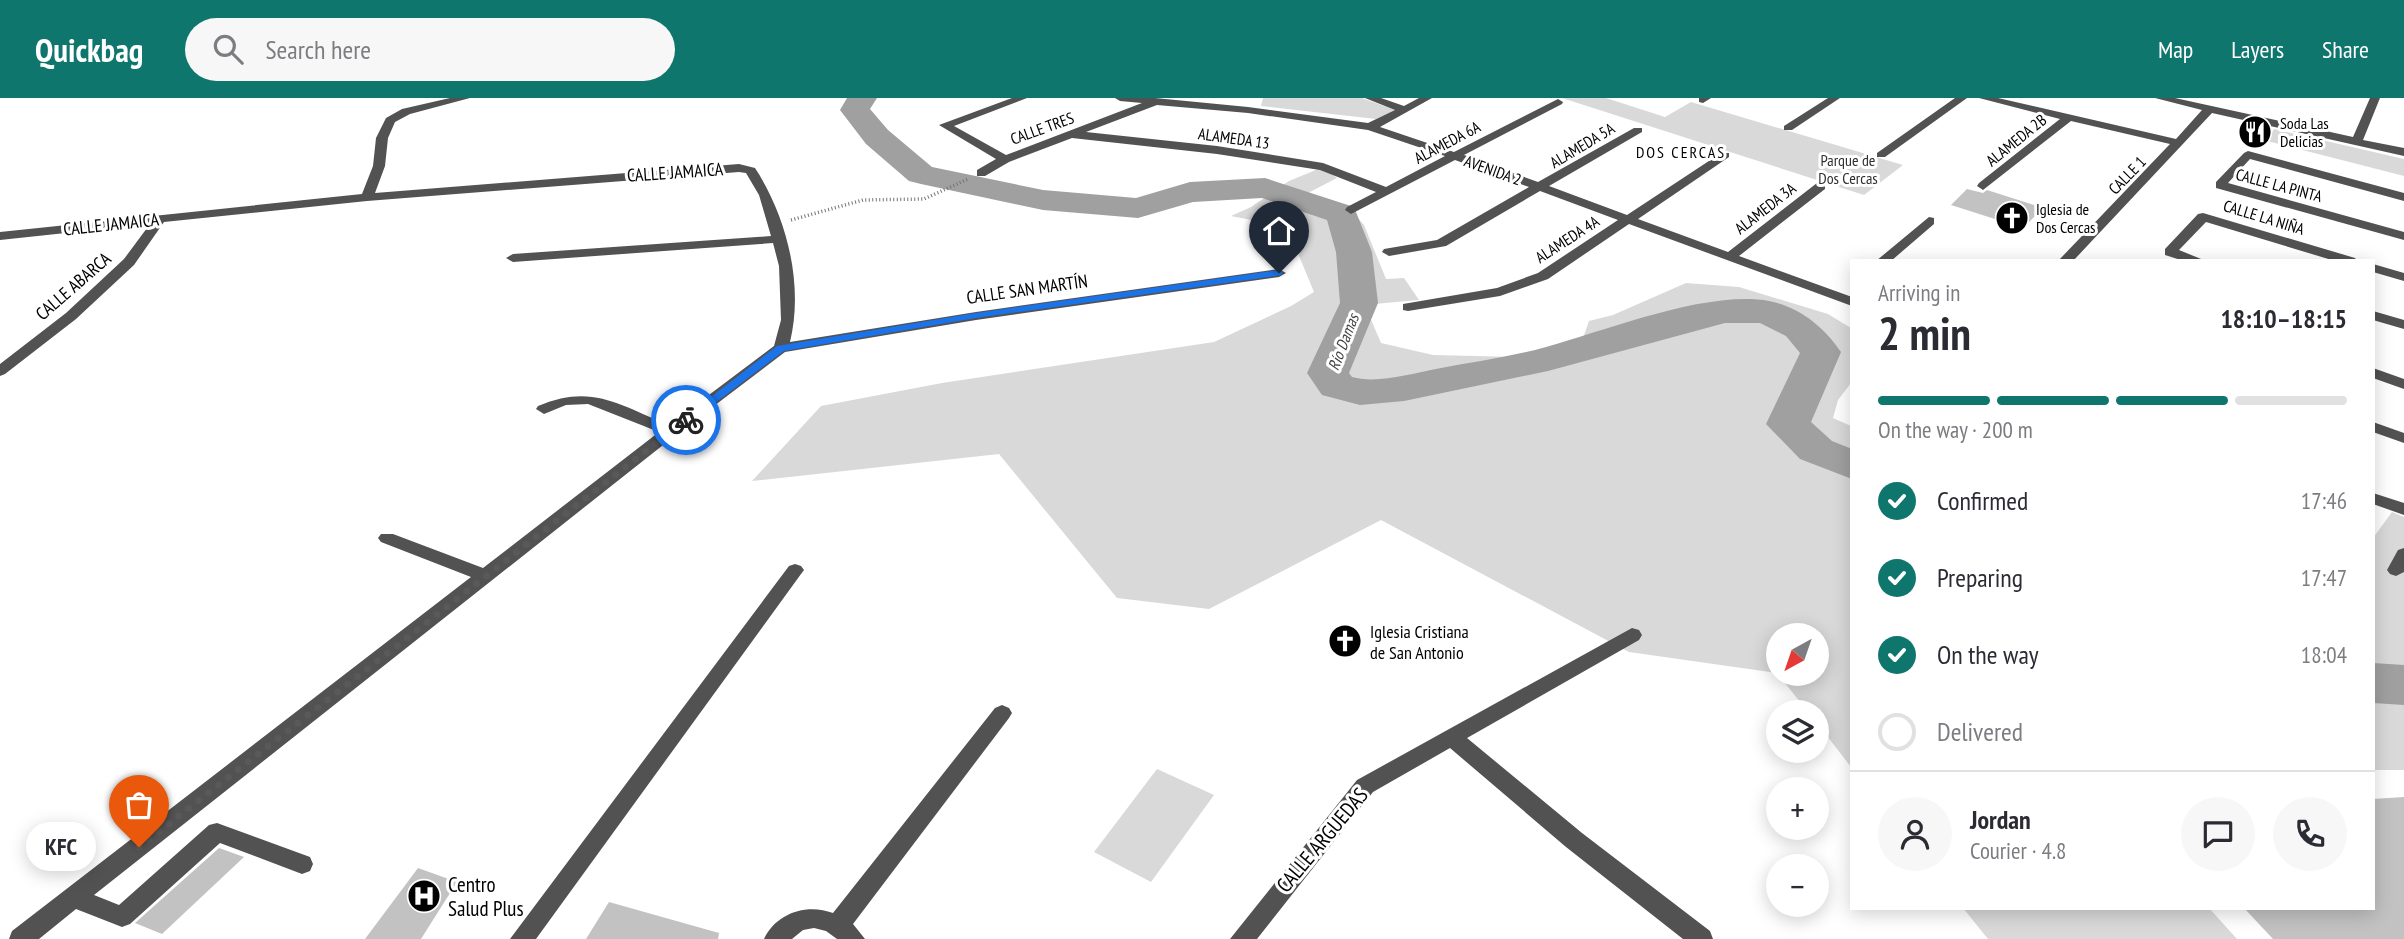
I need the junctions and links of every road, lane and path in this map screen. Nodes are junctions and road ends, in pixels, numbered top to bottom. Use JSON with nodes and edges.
{"nodes":[{"id":1,"x":465,"y":98,"type":"edge"},
{"id":2,"x":1022,"y":98,"type":"edge"},
{"id":3,"x":1120,"y":98,"type":"edge"},
{"id":4,"x":1370,"y":98,"type":"edge"},
{"id":5,"x":1427,"y":98,"type":"edge"},
{"id":6,"x":1835,"y":98,"type":"edge"},
{"id":7,"x":1962,"y":98,"type":"edge"},
{"id":8,"x":1984,"y":98,"type":"edge"},
{"id":9,"x":2160,"y":98,"type":"edge"},
{"id":10,"x":2230,"y":98,"type":"edge"},
{"id":11,"x":2375,"y":98,"type":"edge"},
{"id":12,"x":1558,"y":102,"type":"dead end"},
{"id":13,"x":1155,"y":103,"type":"junction"},
{"id":14,"x":1251,"y":104,"type":"edge"},
{"id":15,"x":2209,"y":109,"type":"junction"},
{"id":16,"x":1403,"y":110,"type":"junction"},
{"id":17,"x":2223,"y":112,"type":"junction"},
{"id":18,"x":2068,"y":118,"type":"junction"},
{"id":19,"x":1370,"y":127,"type":"junction"},
{"id":20,"x":1788,"y":128,"type":"dead end"},
{"id":21,"x":1638,"y":130,"type":"dead end"},
{"id":22,"x":1071,"y":134,"type":"junction"},
{"id":23,"x":2357,"y":141,"type":"junction"},
{"id":24,"x":2179,"y":143,"type":"junction"},
{"id":25,"x":2404,"y":152,"type":"edge"},
{"id":26,"x":1725,"y":155,"type":"dead end"},
{"id":27,"x":1881,"y":155,"type":"dead end"},
{"id":28,"x":1455,"y":156,"type":"junction"},
{"id":29,"x":1005,"y":159,"type":"junction"},
{"id":30,"x":981,"y":173,"type":"joint"},
{"id":31,"x":1821,"y":186,"type":"dead end"},
{"id":32,"x":1983,"y":186,"type":"dead end"},
{"id":33,"x":1541,"y":188,"type":"junction"},
{"id":34,"x":1387,"y":192,"type":"junction"},
{"id":35,"x":367,"y":197,"type":"junction"},
{"id":36,"x":2404,"y":197,"type":"edge"},
{"id":37,"x":1351,"y":210,"type":"dead end"},
{"id":38,"x":160,"y":219,"type":"junction"},
{"id":39,"x":1629,"y":219,"type":"junction"},
{"id":40,"x":1929,"y":221,"type":"dead end"},
{"id":41,"x":774,"y":224,"type":"junction"},
{"id":42,"x":0,"y":236,"type":"edge"},
{"id":43,"x":2404,"y":236,"type":"edge"},
{"id":44,"x":778,"y":239,"type":"junction"},
{"id":45,"x":1389,"y":252,"type":"dead end"},
{"id":46,"x":1729,"y":257,"type":"junction"},
{"id":47,"x":513,"y":258,"type":"dead end"},
{"id":48,"x":1884,"y":259,"type":"edge"},
{"id":49,"x":2066,"y":259,"type":"edge"},
{"id":50,"x":2193,"y":259,"type":"edge"},
{"id":51,"x":2343,"y":259,"type":"edge"},
{"id":52,"x":2375,"y":269,"type":"edge"},
{"id":53,"x":1279,"y":273,"type":"dead end"},
{"id":54,"x":2404,"y":277,"type":"edge"},
{"id":55,"x":1845,"y":300,"type":"edge"},
{"id":56,"x":1408,"y":307,"type":"dead end"},
{"id":57,"x":2375,"y":316,"type":"edge"},
{"id":58,"x":2404,"y":325,"type":"edge"},
{"id":59,"x":781,"y":348,"type":"junction"},
{"id":60,"x":0,"y":371,"type":"edge"},
{"id":61,"x":2375,"y":374,"type":"edge"},
{"id":62,"x":2404,"y":384,"type":"edge"},
{"id":63,"x":544,"y":409,"type":"dead end"},
{"id":64,"x":2375,"y":428,"type":"edge"},
{"id":65,"x":671,"y":431,"type":"junction"},
{"id":66,"x":2404,"y":438,"type":"edge"},
{"id":67,"x":2375,"y":499,"type":"edge"},
{"id":68,"x":2404,"y":509,"type":"edge"},
{"id":69,"x":387,"y":538,"type":"dead end"},
{"id":70,"x":795,"y":570,"type":"dead end"},
{"id":71,"x":485,"y":576,"type":"junction"},
{"id":72,"x":1632,"y":635,"type":"dead end"},
{"id":73,"x":1002,"y":713,"type":"dead end"},
{"id":74,"x":1453,"y":738,"type":"junction"},
{"id":75,"x":302,"y":864,"type":"dead end"},
{"id":76,"x":74,"y":898,"type":"junction"},
{"id":77,"x":845,"y":932,"type":"edge"},
{"id":78,"x":21,"y":939,"type":"edge"},
{"id":79,"x":522,"y":939,"type":"edge"},
{"id":80,"x":776,"y":939,"type":"edge"},
{"id":81,"x":1242,"y":939,"type":"edge"},
{"id":82,"x":1701,"y":939,"type":"edge"}],
"edges":[{"from":1,"to":35,"type":"street"},
{"from":2,"to":29,"type":"street"},
{"from":3,"to":13,"type":"street","name":"AVENIDA 2"},
{"from":4,"to":16,"type":"street"},
{"from":5,"to":16,"type":"street"},
{"from":6,"to":20,"type":"street"},
{"from":7,"to":27,"type":"street"},
{"from":8,"to":18,"type":"street"},
{"from":9,"to":15,"type":"street"},
{"from":10,"to":17,"type":"street"},
{"from":11,"to":23,"type":"street"},
{"from":12,"to":28,"type":"street","name":"ALAMEDA 6A"},
{"from":13,"to":14,"type":"street","name":"AVENIDA 2"},
{"from":13,"to":22,"type":"street","name":"CALLE TRES"},
{"from":14,"to":19,"type":"street","name":"AVENIDA 2"},
{"from":15,"to":17,"type":"street"},
{"from":15,"to":24,"type":"street","name":"CALLE 1"},
{"from":16,"to":19,"type":"street"},
{"from":17,"to":23,"type":"street"},
{"from":18,"to":24,"type":"street"},
{"from":18,"to":32,"type":"street","name":"ALAMEDA 2B"},
{"from":19,"to":28,"type":"street","name":"AVENIDA 2"},
{"from":21,"to":33,"type":"street","name":"ALAMEDA 5A"},
{"from":22,"to":29,"type":"street","name":"CALLE TRES"},
{"from":22,"to":34,"type":"street","name":"ALAMEDA 13"},
{"from":23,"to":25,"type":"street"},
{"from":24,"to":49,"type":"street","name":"CALLE 1"},
{"from":26,"to":39,"type":"street","name":"ALAMEDA 4A"},
{"from":28,"to":33,"type":"street","name":"AVENIDA 2"},
{"from":28,"to":34,"type":"street","name":"ALAMEDA 6A"},
{"from":29,"to":30,"type":"street","name":"CALLE TRES"},
{"from":30,"to":41,"type":"path"},
{"from":31,"to":46,"type":"street","name":"ALAMEDA 3A"},
{"from":33,"to":39,"type":"street","name":"AVENIDA 2"},
{"from":33,"to":45,"type":"street","name":"ALAMEDA 5A"},
{"from":34,"to":37,"type":"street","name":"ALAMEDA 6A"},
{"from":35,"to":38,"type":"street","name":"CALLE JAMAICA"},
{"from":35,"to":41,"type":"street","name":"CALLE JAMAICA"},
{"from":36,"to":43,"type":"street","name":"CALLE LA PINTA"},
{"from":38,"to":42,"type":"street","name":"CALLE JAMAICA"},
{"from":38,"to":60,"type":"street","name":"CALLE ABARCA"},
{"from":39,"to":46,"type":"street","name":"AVENIDA 2"},
{"from":39,"to":56,"type":"street","name":"ALAMEDA 4A"},
{"from":40,"to":48,"type":"street"},
{"from":41,"to":44,"type":"street","name":"CALLE JAMAICA"},
{"from":44,"to":47,"type":"street"},
{"from":44,"to":59,"type":"street","name":"CALLE JAMAICA"},
{"from":46,"to":55,"type":"street","name":"AVENIDA 2"},
{"from":50,"to":51,"type":"street","name":"CALLE LA NIÑA"},
{"from":52,"to":54,"type":"street"},
{"from":53,"to":59,"type":"street","name":"CALLE SAN MARTÍN"},
{"from":57,"to":58,"type":"street"},
{"from":59,"to":65,"type":"street"},
{"from":61,"to":62,"type":"street"},
{"from":63,"to":65,"type":"street"},
{"from":64,"to":66,"type":"street"},
{"from":65,"to":71,"type":"street"},
{"from":67,"to":68,"type":"street"},
{"from":69,"to":71,"type":"street"},
{"from":70,"to":79,"type":"street"},
{"from":71,"to":76,"type":"street"},
{"from":72,"to":74,"type":"street","name":"CALLE ARGUEDAS"},
{"from":73,"to":77,"type":"street"},
{"from":74,"to":81,"type":"street","name":"CALLE ARGUEDAS"},
{"from":74,"to":82,"type":"street"},
{"from":75,"to":76,"type":"street"},
{"from":76,"to":78,"type":"street"},
{"from":77,"to":80,"type":"street"}]}
